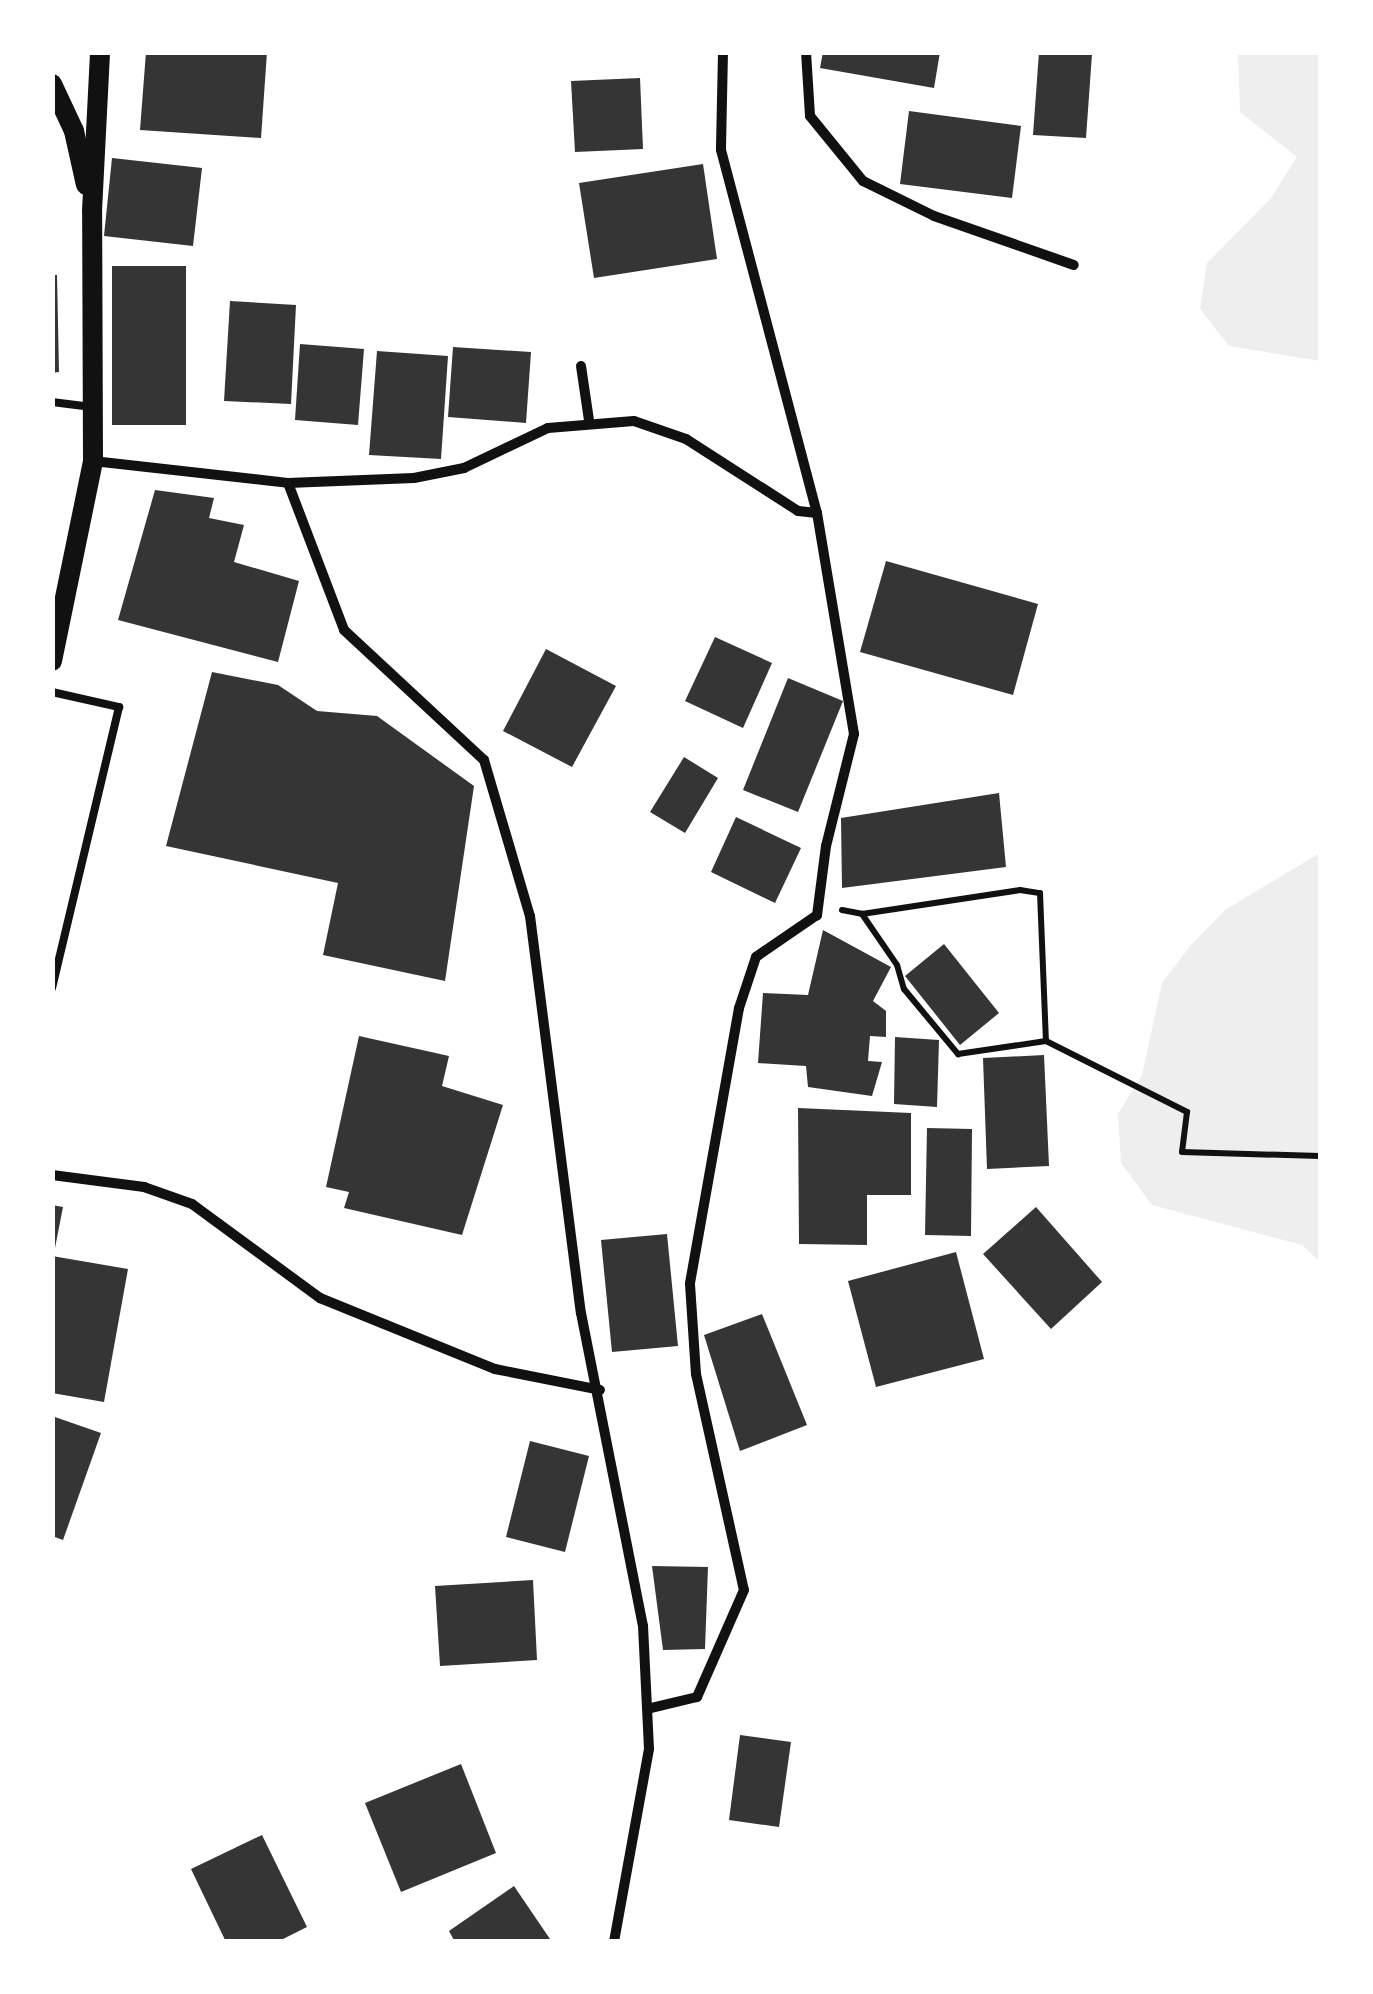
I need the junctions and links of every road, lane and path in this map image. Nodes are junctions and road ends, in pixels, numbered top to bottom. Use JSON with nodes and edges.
{"nodes":[{"id":1,"x":100,"y":52,"type":"edge"},
{"id":2,"x":723,"y":52,"type":"edge"},
{"id":3,"x":806,"y":52,"type":"edge"},
{"id":4,"x":52,"y":84,"type":"edge"},
{"id":5,"x":92,"y":211,"type":"junction"},
{"id":6,"x":1074,"y":266,"type":"dead end"},
{"id":7,"x":581,"y":366,"type":"dead end"},
{"id":8,"x":52,"y":402,"type":"edge"},
{"id":9,"x":96,"y":408,"type":"junction"},
{"id":10,"x":589,"y":420,"type":"junction"},
{"id":11,"x":93,"y":460,"type":"junction"},
{"id":12,"x":288,"y":483,"type":"junction"},
{"id":13,"x":816,"y":513,"type":"junction"},
{"id":14,"x":52,"y":661,"type":"edge"},
{"id":15,"x":52,"y":692,"type":"edge"},
{"id":16,"x":58,"y":944,"type":"edge"},
{"id":17,"x":52,"y":988,"type":"edge"},
{"id":18,"x":1046,"y":1040,"type":"junction"},
{"id":19,"x":1320,"y":1156,"type":"edge"},
{"id":20,"x":52,"y":1175,"type":"edge"},
{"id":21,"x":600,"y":1390,"type":"junction"},
{"id":22,"x":647,"y":1710,"type":"junction"},
{"id":23,"x":614,"y":1942,"type":"edge"}],
"edges":[{"from":1,"to":5,"type":"main road"},
{"from":2,"to":13,"type":"street"},
{"from":3,"to":6,"type":"street"},
{"from":4,"to":5,"type":"main road"},
{"from":5,"to":9,"type":"main road"},
{"from":7,"to":10,"type":"street"},
{"from":8,"to":9,"type":"lane"},
{"from":9,"to":11,"type":"main road"},
{"from":10,"to":12,"type":"street"},
{"from":10,"to":13,"type":"street"},
{"from":11,"to":12,"type":"street"},
{"from":11,"to":14,"type":"main road"},
{"from":12,"to":21,"type":"street"},
{"from":13,"to":22,"type":"street"},
{"from":15,"to":16,"type":"lane"},
{"from":16,"to":17,"type":"lane"},
{"from":18,"to":18,"type":"path"},
{"from":18,"to":19,"type":"path"},
{"from":20,"to":21,"type":"street"},
{"from":21,"to":22,"type":"street"},
{"from":22,"to":23,"type":"street"}]}
